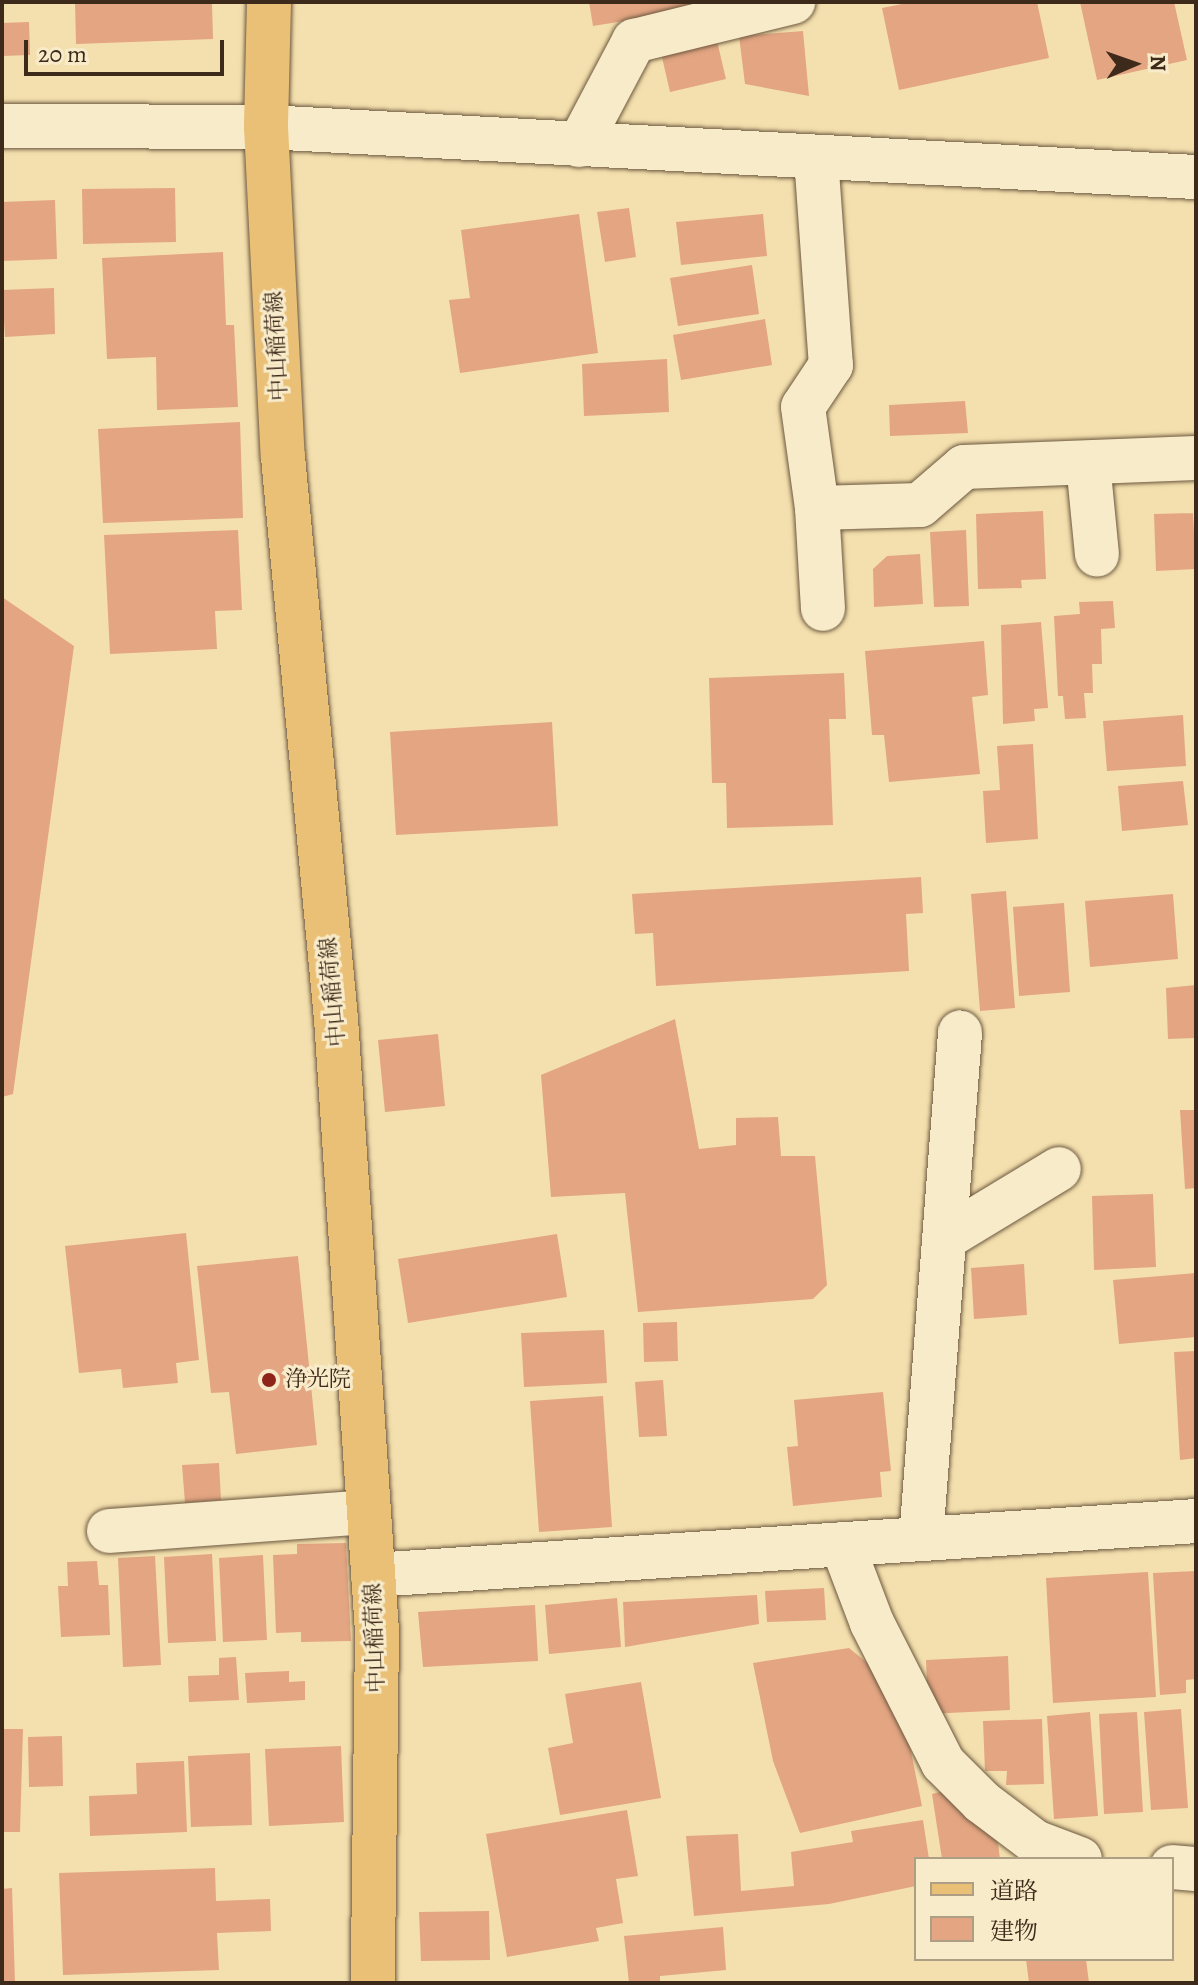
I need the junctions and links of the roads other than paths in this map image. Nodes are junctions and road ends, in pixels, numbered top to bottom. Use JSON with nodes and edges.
{"nodes":[{"id":1,"x":269,"y":2,"type":"edge"},
{"id":2,"x":793,"y":2,"type":"edge"},
{"id":3,"x":2,"y":126,"type":"edge"},
{"id":4,"x":266,"y":127,"type":"junction"},
{"id":5,"x":579,"y":145,"type":"junction"},
{"id":6,"x":816,"y":157,"type":"junction"},
{"id":7,"x":1196,"y":177,"type":"edge"},
{"id":8,"x":1196,"y":458,"type":"edge"},
{"id":9,"x":1088,"y":463,"type":"junction"},
{"id":10,"x":817,"y":508,"type":"junction"},
{"id":11,"x":1097,"y":555,"type":"dead end"},
{"id":12,"x":823,"y":609,"type":"dead end"},
{"id":13,"x":960,"y":1033,"type":"dead end"},
{"id":14,"x":1059,"y":1169,"type":"dead end"},
{"id":15,"x":945,"y":1238,"type":"junction"},
{"id":16,"x":368,"y":1512,"type":"junction"},
{"id":17,"x":1196,"y":1521,"type":"edge"},
{"id":18,"x":109,"y":1531,"type":"dead end"},
{"id":19,"x":921,"y":1539,"type":"junction"},
{"id":20,"x":842,"y":1544,"type":"junction"},
{"id":21,"x":373,"y":1575,"type":"junction"},
{"id":22,"x":1075,"y":1857,"type":"edge"},
{"id":23,"x":1174,"y":1867,"type":"edge"},
{"id":24,"x":1196,"y":1869,"type":"edge"},
{"id":25,"x":373,"y":1983,"type":"edge"}],
"edges":[{"from":1,"to":4,"type":"main road","name":"中山稲荷線"},
{"from":2,"to":5,"type":"street"},
{"from":3,"to":4,"type":"street"},
{"from":4,"to":5,"type":"street"},
{"from":4,"to":16,"type":"main road","name":"中山稲荷線"},
{"from":5,"to":6,"type":"street"},
{"from":6,"to":7,"type":"street"},
{"from":6,"to":10,"type":"street"},
{"from":8,"to":9,"type":"street"},
{"from":9,"to":10,"type":"street"},
{"from":9,"to":11,"type":"street"},
{"from":10,"to":12,"type":"street"},
{"from":13,"to":15,"type":"street"},
{"from":14,"to":15,"type":"street"},
{"from":15,"to":19,"type":"street"},
{"from":16,"to":18,"type":"street"},
{"from":16,"to":21,"type":"main road","name":"中山稲荷線"},
{"from":17,"to":19,"type":"street"},
{"from":19,"to":20,"type":"street"},
{"from":20,"to":21,"type":"street"},
{"from":20,"to":22,"type":"street"},
{"from":21,"to":25,"type":"main road","name":"中山稲荷線"},
{"from":23,"to":24,"type":"street"}]}
